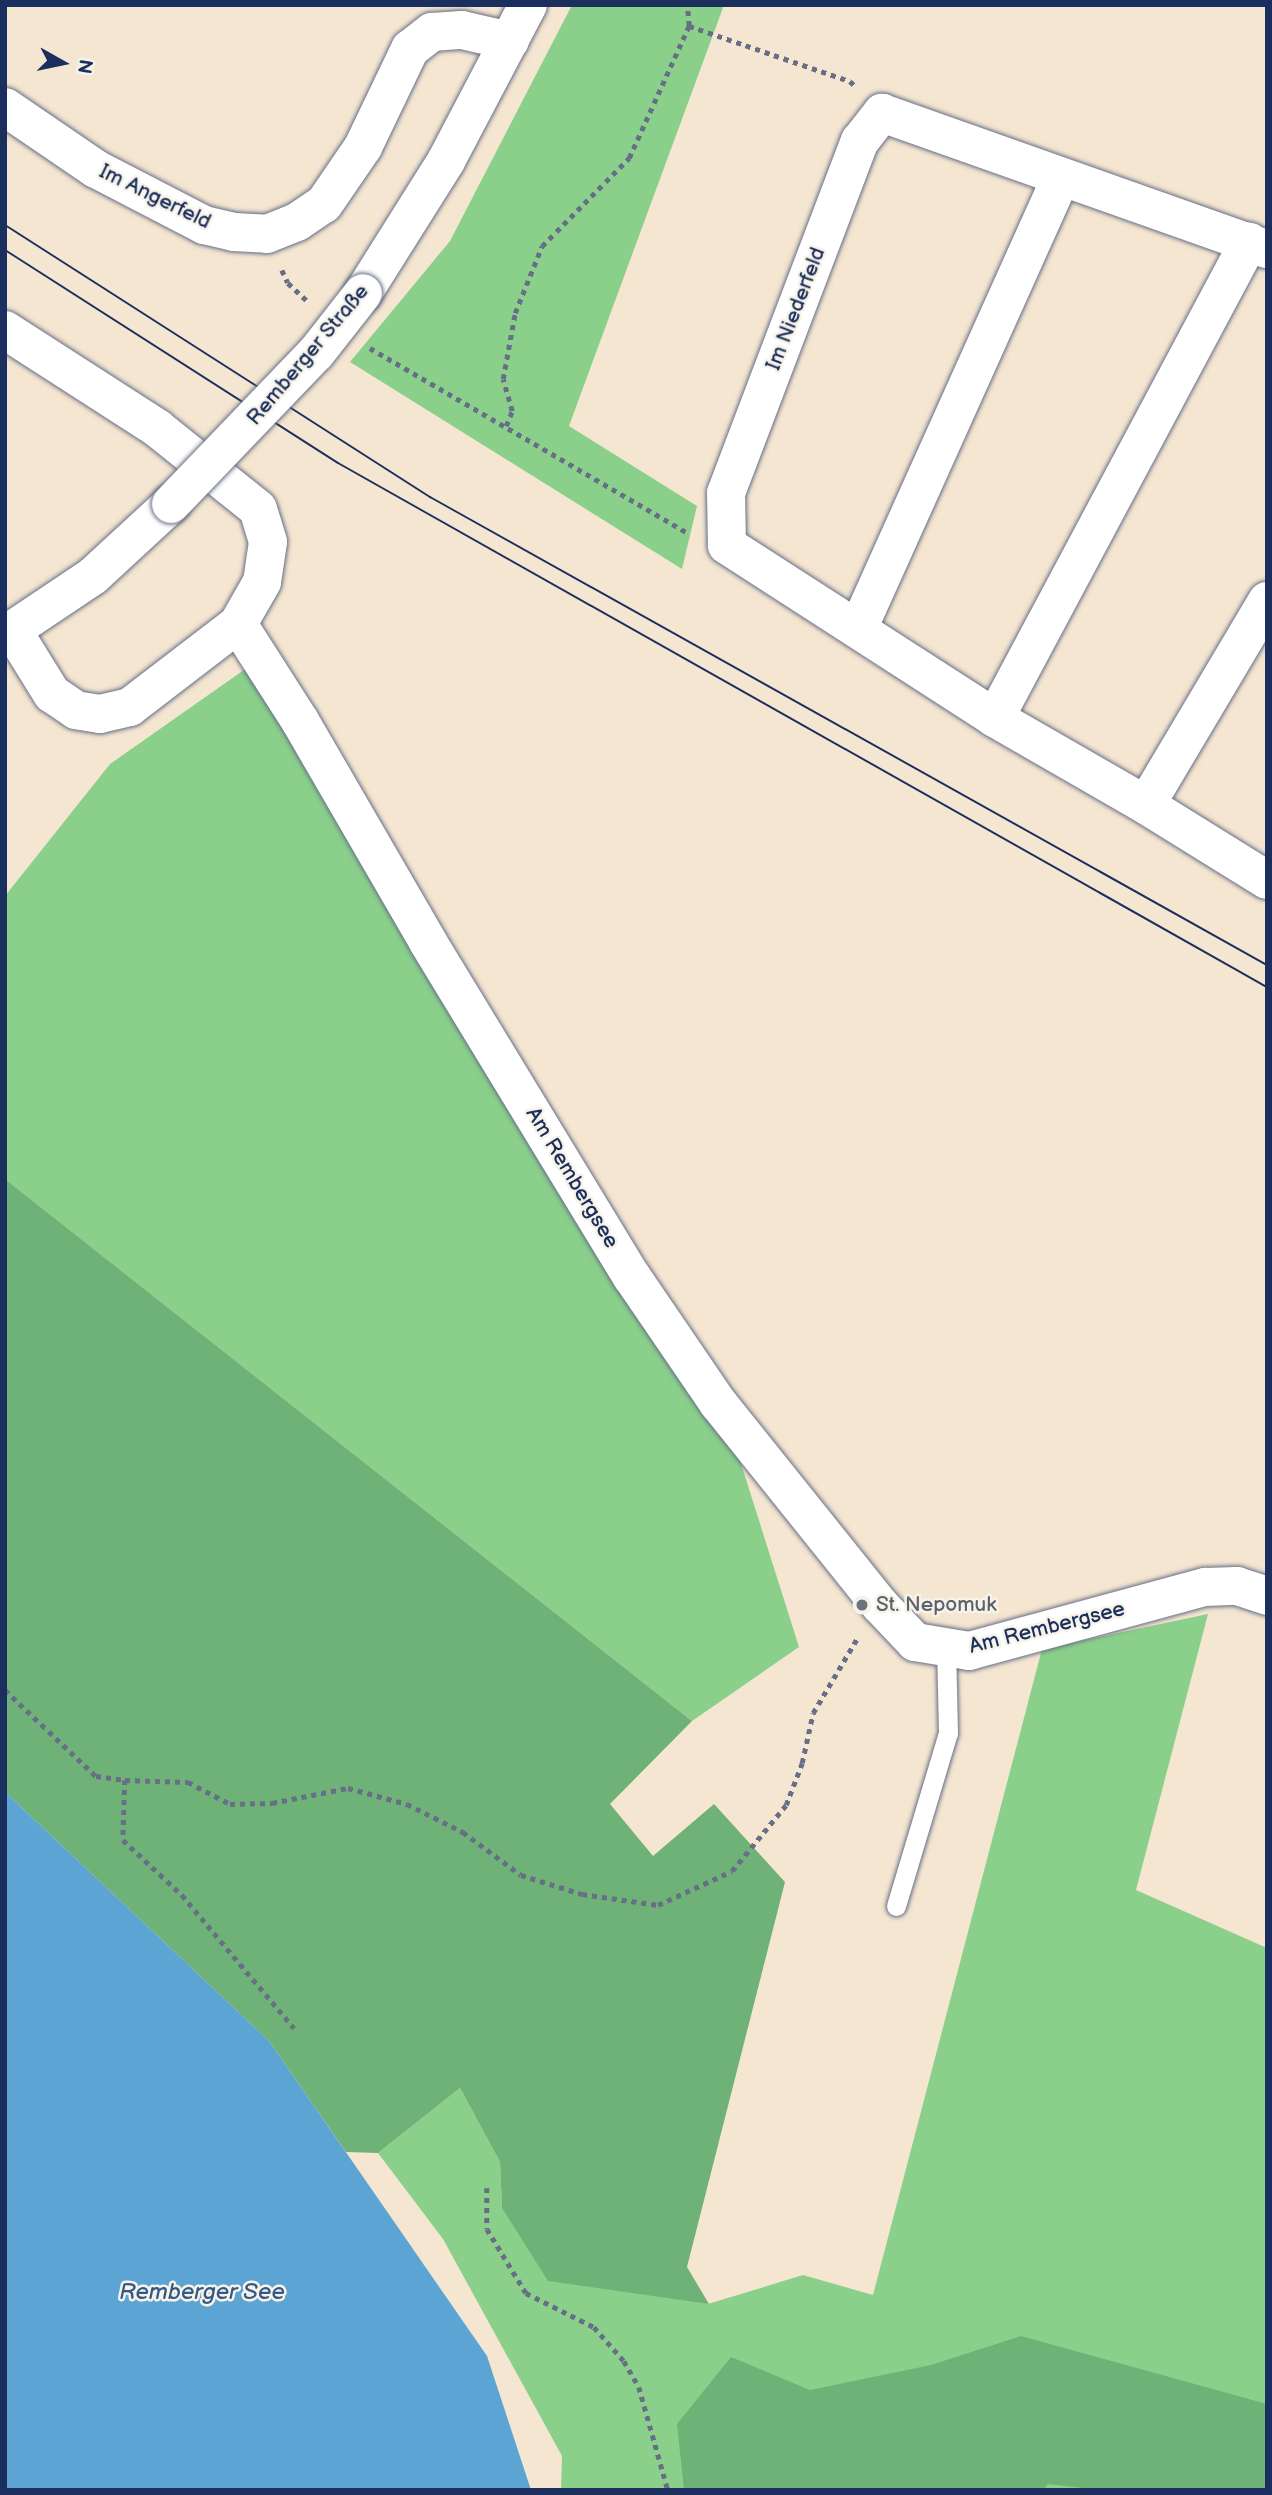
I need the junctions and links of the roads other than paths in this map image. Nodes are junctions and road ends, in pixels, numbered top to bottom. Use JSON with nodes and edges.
{"nodes":[{"id":1,"x":528,"y":5,"type":"edge"},
{"id":2,"x":510,"y":41,"type":"junction"},
{"id":3,"x":5,"y":107,"type":"edge"},
{"id":4,"x":1061,"y":177,"type":"junction"},
{"id":5,"x":1258,"y":245,"type":"edge"},
{"id":6,"x":5,"y":330,"type":"edge"},
{"id":7,"x":1267,"y":601,"type":"edge"},
{"id":8,"x":238,"y":624,"type":"junction"},
{"id":9,"x":858,"y":629,"type":"junction"},
{"id":10,"x":9,"y":633,"type":"edge"},
{"id":11,"x":995,"y":718,"type":"junction"},
{"id":12,"x":1146,"y":805,"type":"junction"},
{"id":13,"x":1267,"y":880,"type":"edge"},
{"id":14,"x":1267,"y":1596,"type":"edge"},
{"id":15,"x":946,"y":1647,"type":"junction"},
{"id":16,"x":896,"y":1906,"type":"dead end"}],
"edges":[{"from":1,"to":2,"type":"street","name":"Remberger Straße"},
{"from":2,"to":3,"type":"street","name":"Im Angerfeld"},
{"from":2,"to":10,"type":"street","name":"Remberger Straße","bridge":true},
{"from":4,"to":5,"type":"street"},
{"from":4,"to":9,"type":"street"},
{"from":4,"to":9,"type":"street","name":"Im Niederfeld"},
{"from":5,"to":11,"type":"street"},
{"from":6,"to":8,"type":"street"},
{"from":7,"to":12,"type":"street"},
{"from":8,"to":10,"type":"street"},
{"from":8,"to":15,"type":"street","name":"Am Rembergsee"},
{"from":9,"to":11,"type":"street"},
{"from":11,"to":12,"type":"street"},
{"from":12,"to":13,"type":"street"},
{"from":14,"to":15,"type":"street","name":"Am Rembergsee"},
{"from":15,"to":16,"type":"lane"}]}
